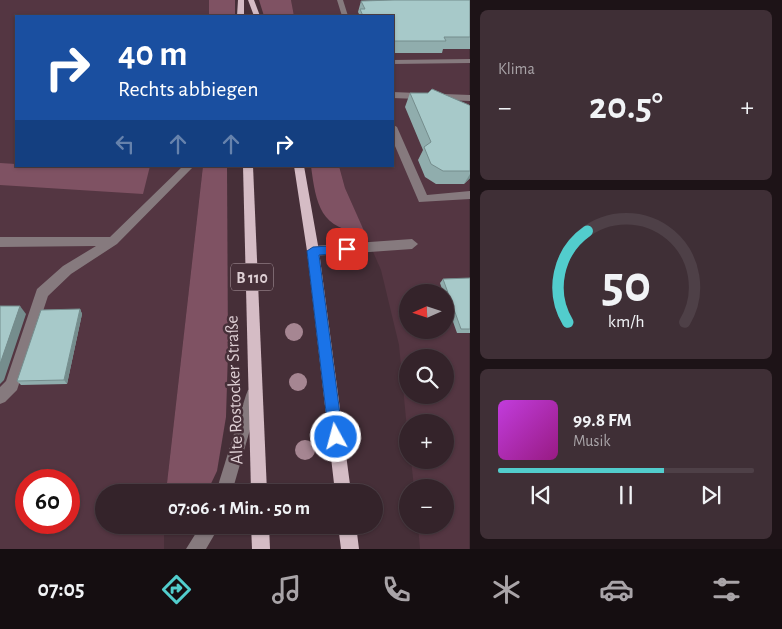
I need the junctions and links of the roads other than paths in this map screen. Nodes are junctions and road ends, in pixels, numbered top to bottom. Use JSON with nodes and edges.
{"nodes":[{"id":1,"x":241,"y":0,"type":"edge"},
{"id":2,"x":251,"y":0,"type":"edge"},
{"id":3,"x":340,"y":0,"type":"edge"},
{"id":4,"x":242,"y":15,"type":"edge"},
{"id":5,"x":256,"y":15,"type":"edge"},
{"id":6,"x":345,"y":15,"type":"edge"},
{"id":7,"x":470,"y":61,"type":"edge"},
{"id":8,"x":394,"y":62,"type":"edge"},
{"id":9,"x":394,"y":95,"type":"edge"},
{"id":10,"x":470,"y":98,"type":"edge"},
{"id":11,"x":394,"y":133,"type":"edge"},
{"id":12,"x":187,"y":167,"type":"edge"},
{"id":13,"x":248,"y":167,"type":"edge"},
{"id":14,"x":299,"y":167,"type":"edge"},
{"id":15,"x":470,"y":195,"type":"edge"},
{"id":16,"x":114,"y":241,"type":"junction"},
{"id":17,"x":0,"y":242,"type":"edge"},
{"id":18,"x":412,"y":244,"type":"dead end"},
{"id":19,"x":313,"y":251,"type":"junction"},
{"id":20,"x":256,"y":388,"type":"junction"},
{"id":21,"x":0,"y":397,"type":"edge"},
{"id":22,"x":226,"y":484,"type":"edge"},
{"id":23,"x":259,"y":484,"type":"edge"},
{"id":24,"x":342,"y":484,"type":"edge"},
{"id":25,"x":205,"y":534,"type":"edge"},
{"id":26,"x":260,"y":534,"type":"edge"},
{"id":27,"x":348,"y":534,"type":"edge"},
{"id":28,"x":195,"y":549,"type":"edge"},
{"id":29,"x":261,"y":549,"type":"edge"},
{"id":30,"x":350,"y":549,"type":"edge"}],
"edges":[{"from":1,"to":4,"type":"main road"},
{"from":2,"to":5,"type":"main road"},
{"from":3,"to":6,"type":"street"},
{"from":7,"to":8,"type":"street"},
{"from":9,"to":10,"type":"street"},
{"from":11,"to":15,"type":"street"},
{"from":12,"to":16,"type":"street"},
{"from":13,"to":20,"type":"main road","name":"Alte Rostocker Straße","number":"B 110"},
{"from":14,"to":19,"type":"main road"},
{"from":16,"to":17,"type":"street"},
{"from":16,"to":21,"type":"street"},
{"from":18,"to":19,"type":"street"},
{"from":19,"to":24,"type":"main road"},
{"from":20,"to":22,"type":"street"},
{"from":20,"to":23,"type":"main road","name":"Alte Rostocker Straße","number":"B 110"},
{"from":25,"to":28,"type":"street"},
{"from":26,"to":29,"type":"main road"},
{"from":27,"to":30,"type":"main road"}]}
